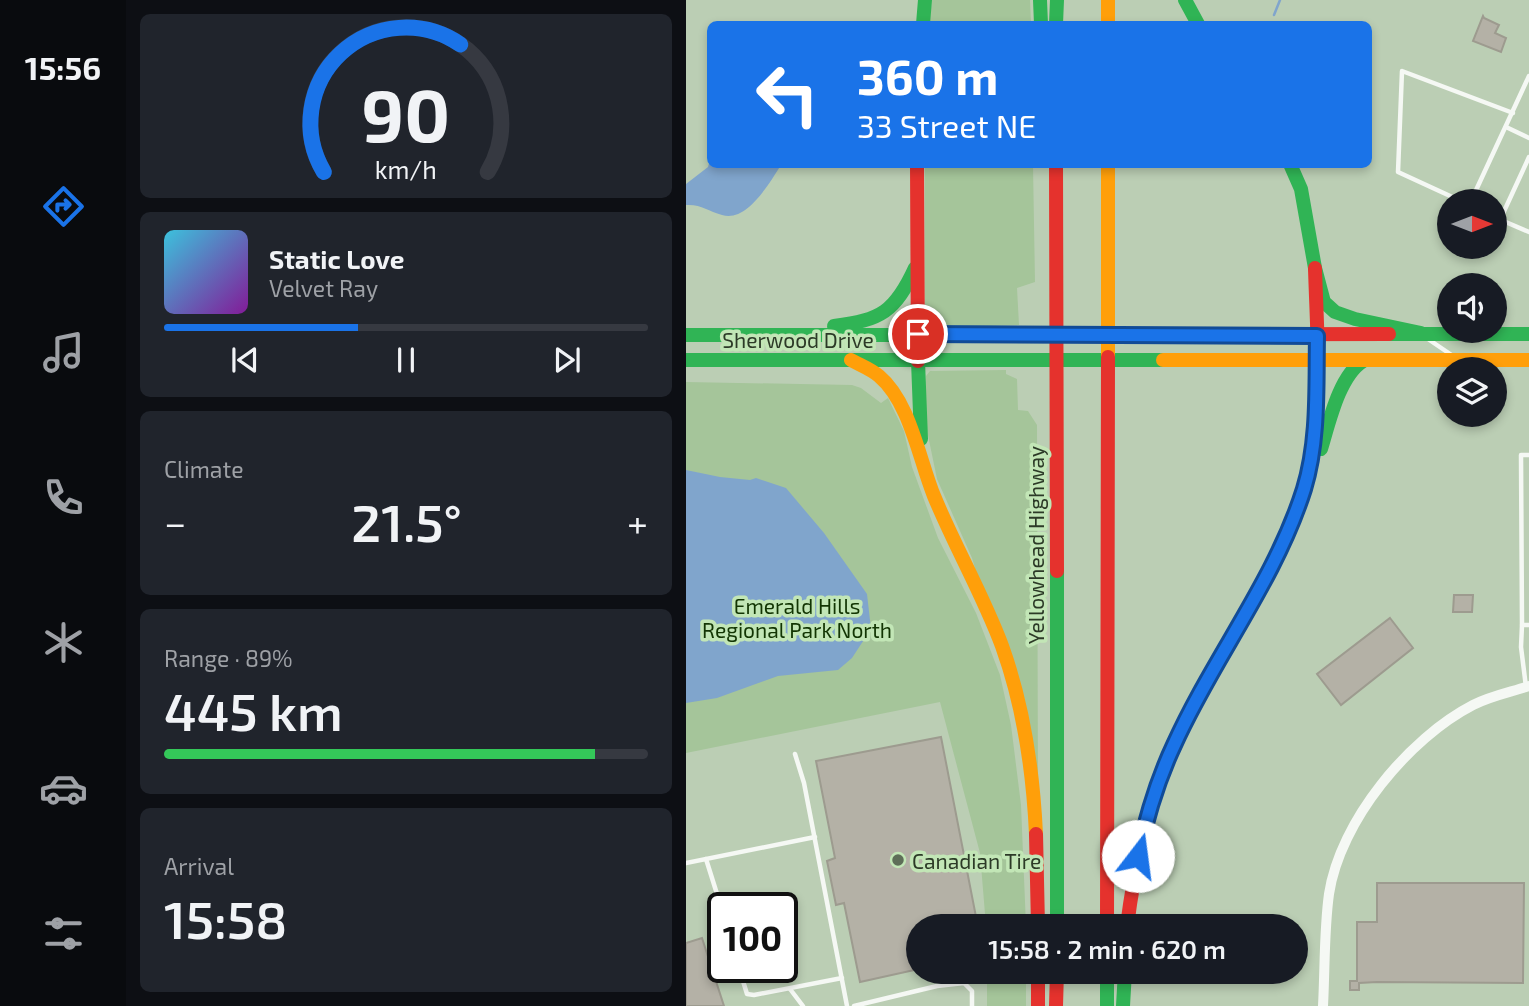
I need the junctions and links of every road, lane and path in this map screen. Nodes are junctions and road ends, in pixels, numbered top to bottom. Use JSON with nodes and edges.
{"nodes":[{"id":1,"x":925,"y":0,"type":"edge"},
{"id":2,"x":1040,"y":0,"type":"edge"},
{"id":3,"x":1056,"y":0,"type":"edge"},
{"id":4,"x":1108,"y":0,"type":"edge"},
{"id":5,"x":1185,"y":0,"type":"edge"},
{"id":6,"x":923,"y":21,"type":"edge"},
{"id":7,"x":1041,"y":21,"type":"edge"},
{"id":8,"x":1056,"y":21,"type":"edge"},
{"id":9,"x":1108,"y":21,"type":"edge"},
{"id":10,"x":1196,"y":21,"type":"edge"},
{"id":11,"x":1529,"y":76,"type":"edge"},
{"id":12,"x":1513,"y":113,"type":"junction"},
{"id":13,"x":1506,"y":127,"type":"junction"},
{"id":14,"x":1529,"y":138,"type":"edge"},
{"id":15,"x":1529,"y":157,"type":"edge"},
{"id":16,"x":917,"y":168,"type":"edge"},
{"id":17,"x":1056,"y":168,"type":"edge"},
{"id":18,"x":1108,"y":168,"type":"edge"},
{"id":19,"x":1292,"y":168,"type":"edge"},
{"id":20,"x":1477,"y":189,"type":"edge"},
{"id":21,"x":1437,"y":190,"type":"edge"},
{"id":22,"x":1507,"y":199,"type":"edge"},
{"id":23,"x":1507,"y":222,"type":"edge"},
{"id":24,"x":1529,"y":232,"type":"edge"},
{"id":25,"x":917,"y":263,"type":"junction"},
{"id":26,"x":1315,"y":268,"type":"junction"},
{"id":27,"x":1421,"y":333,"type":"junction"},
{"id":28,"x":772,"y":334,"type":"junction"},
{"id":29,"x":918,"y":334,"type":"junction"},
{"id":30,"x":1529,"y":334,"type":"edge"},
{"id":31,"x":686,"y":335,"type":"edge"},
{"id":32,"x":1317,"y":336,"type":"junction"},
{"id":33,"x":1454,"y":357,"type":"edge"},
{"id":34,"x":686,"y":360,"type":"edge"},
{"id":35,"x":851,"y":360,"type":"junction"},
{"id":36,"x":1507,"y":360,"type":"edge"},
{"id":37,"x":1529,"y":360,"type":"edge"},
{"id":38,"x":918,"y":361,"type":"junction"},
{"id":39,"x":1316,"y":361,"type":"junction"},
{"id":40,"x":1363,"y":361,"type":"junction"},
{"id":41,"x":1437,"y":361,"type":"edge"},
{"id":42,"x":1529,"y":455,"type":"edge"},
{"id":43,"x":928,"y":481,"type":"junction"},
{"id":44,"x":1305,"y":487,"type":"junction"},
{"id":45,"x":1522,"y":625,"type":"junction"},
{"id":46,"x":1529,"y":625,"type":"edge"},
{"id":47,"x":1527,"y":687,"type":"edge"},
{"id":48,"x":795,"y":754,"type":"dead end"},
{"id":49,"x":814,"y":837,"type":"junction"},
{"id":50,"x":706,"y":859,"type":"junction"},
{"id":51,"x":686,"y":863,"type":"edge"},
{"id":52,"x":716,"y":892,"type":"edge"},
{"id":53,"x":1038,"y":914,"type":"edge"},
{"id":54,"x":1057,"y":914,"type":"edge"},
{"id":55,"x":1107,"y":914,"type":"edge"},
{"id":56,"x":1128,"y":914,"type":"edge"},
{"id":57,"x":842,"y":978,"type":"junction"},
{"id":58,"x":744,"y":983,"type":"edge"},
{"id":59,"x":1038,"y":984,"type":"edge"},
{"id":60,"x":1057,"y":984,"type":"edge"},
{"id":61,"x":1107,"y":984,"type":"edge"},
{"id":62,"x":1124,"y":984,"type":"edge"},
{"id":63,"x":790,"y":989,"type":"junction"},
{"id":64,"x":803,"y":1006,"type":"edge"},
{"id":65,"x":847,"y":1006,"type":"edge"},
{"id":66,"x":854,"y":1006,"type":"edge"},
{"id":67,"x":972,"y":1006,"type":"edge"},
{"id":68,"x":1038,"y":1006,"type":"edge"},
{"id":69,"x":1056,"y":1006,"type":"edge"},
{"id":70,"x":1107,"y":1006,"type":"edge"},
{"id":71,"x":1123,"y":1006,"type":"edge"},
{"id":72,"x":1323,"y":1006,"type":"edge"}],
"edges":[{"from":1,"to":6,"type":"main road"},
{"from":2,"to":7,"type":"main road"},
{"from":3,"to":8,"type":"main road"},
{"from":4,"to":9,"type":"main road"},
{"from":5,"to":10,"type":"main road"},
{"from":11,"to":12,"type":"lane"},
{"from":12,"to":13,"type":"lane"},
{"from":12,"to":21,"type":"lane"},
{"from":13,"to":14,"type":"lane"},
{"from":13,"to":20,"type":"lane"},
{"from":15,"to":22,"type":"lane"},
{"from":16,"to":25,"type":"main road"},
{"from":17,"to":54,"type":"main road","name":"Yellowhead Highway"},
{"from":18,"to":55,"type":"main road"},
{"from":19,"to":26,"type":"main road"},
{"from":23,"to":24,"type":"lane"},
{"from":25,"to":28,"type":"main road"},
{"from":25,"to":29,"type":"main road"},
{"from":26,"to":27,"type":"main road"},
{"from":26,"to":32,"type":"main road"},
{"from":27,"to":30,"type":"main road"},
{"from":27,"to":32,"type":"main road","name":"Sherwood Drive"},
{"from":27,"to":33,"type":"lane"},
{"from":28,"to":29,"type":"main road","name":"Sherwood Drive"},
{"from":28,"to":31,"type":"main road","name":"Sherwood Drive"},
{"from":29,"to":32,"type":"main road","name":"Sherwood Drive"},
{"from":29,"to":38,"type":"main road"},
{"from":32,"to":39,"type":"main road"},
{"from":34,"to":35,"type":"main road","name":"Sherwood Drive"},
{"from":35,"to":38,"type":"main road","name":"Sherwood Drive"},
{"from":35,"to":43,"type":"main road"},
{"from":36,"to":37,"type":"main road","name":"Sherwood Drive"},
{"from":38,"to":39,"type":"main road","name":"Sherwood Drive"},
{"from":38,"to":43,"type":"main road"},
{"from":39,"to":40,"type":"main road","name":"Sherwood Drive"},
{"from":39,"to":44,"type":"main road"},
{"from":40,"to":41,"type":"main road","name":"Sherwood Drive"},
{"from":40,"to":44,"type":"main road"},
{"from":42,"to":45,"type":"lane"},
{"from":43,"to":53,"type":"main road"},
{"from":44,"to":56,"type":"main road"},
{"from":45,"to":46,"type":"lane"},
{"from":45,"to":47,"type":"lane"},
{"from":47,"to":72,"type":"street"},
{"from":48,"to":49,"type":"lane"},
{"from":49,"to":50,"type":"lane"},
{"from":49,"to":57,"type":"lane"},
{"from":50,"to":51,"type":"lane"},
{"from":50,"to":52,"type":"lane"},
{"from":57,"to":63,"type":"lane"},
{"from":57,"to":65,"type":"lane"},
{"from":58,"to":63,"type":"lane"},
{"from":59,"to":68,"type":"main road"},
{"from":60,"to":69,"type":"main road"},
{"from":61,"to":70,"type":"main road"},
{"from":62,"to":71,"type":"main road"},
{"from":63,"to":64,"type":"lane"},
{"from":66,"to":67,"type":"lane"}]}
